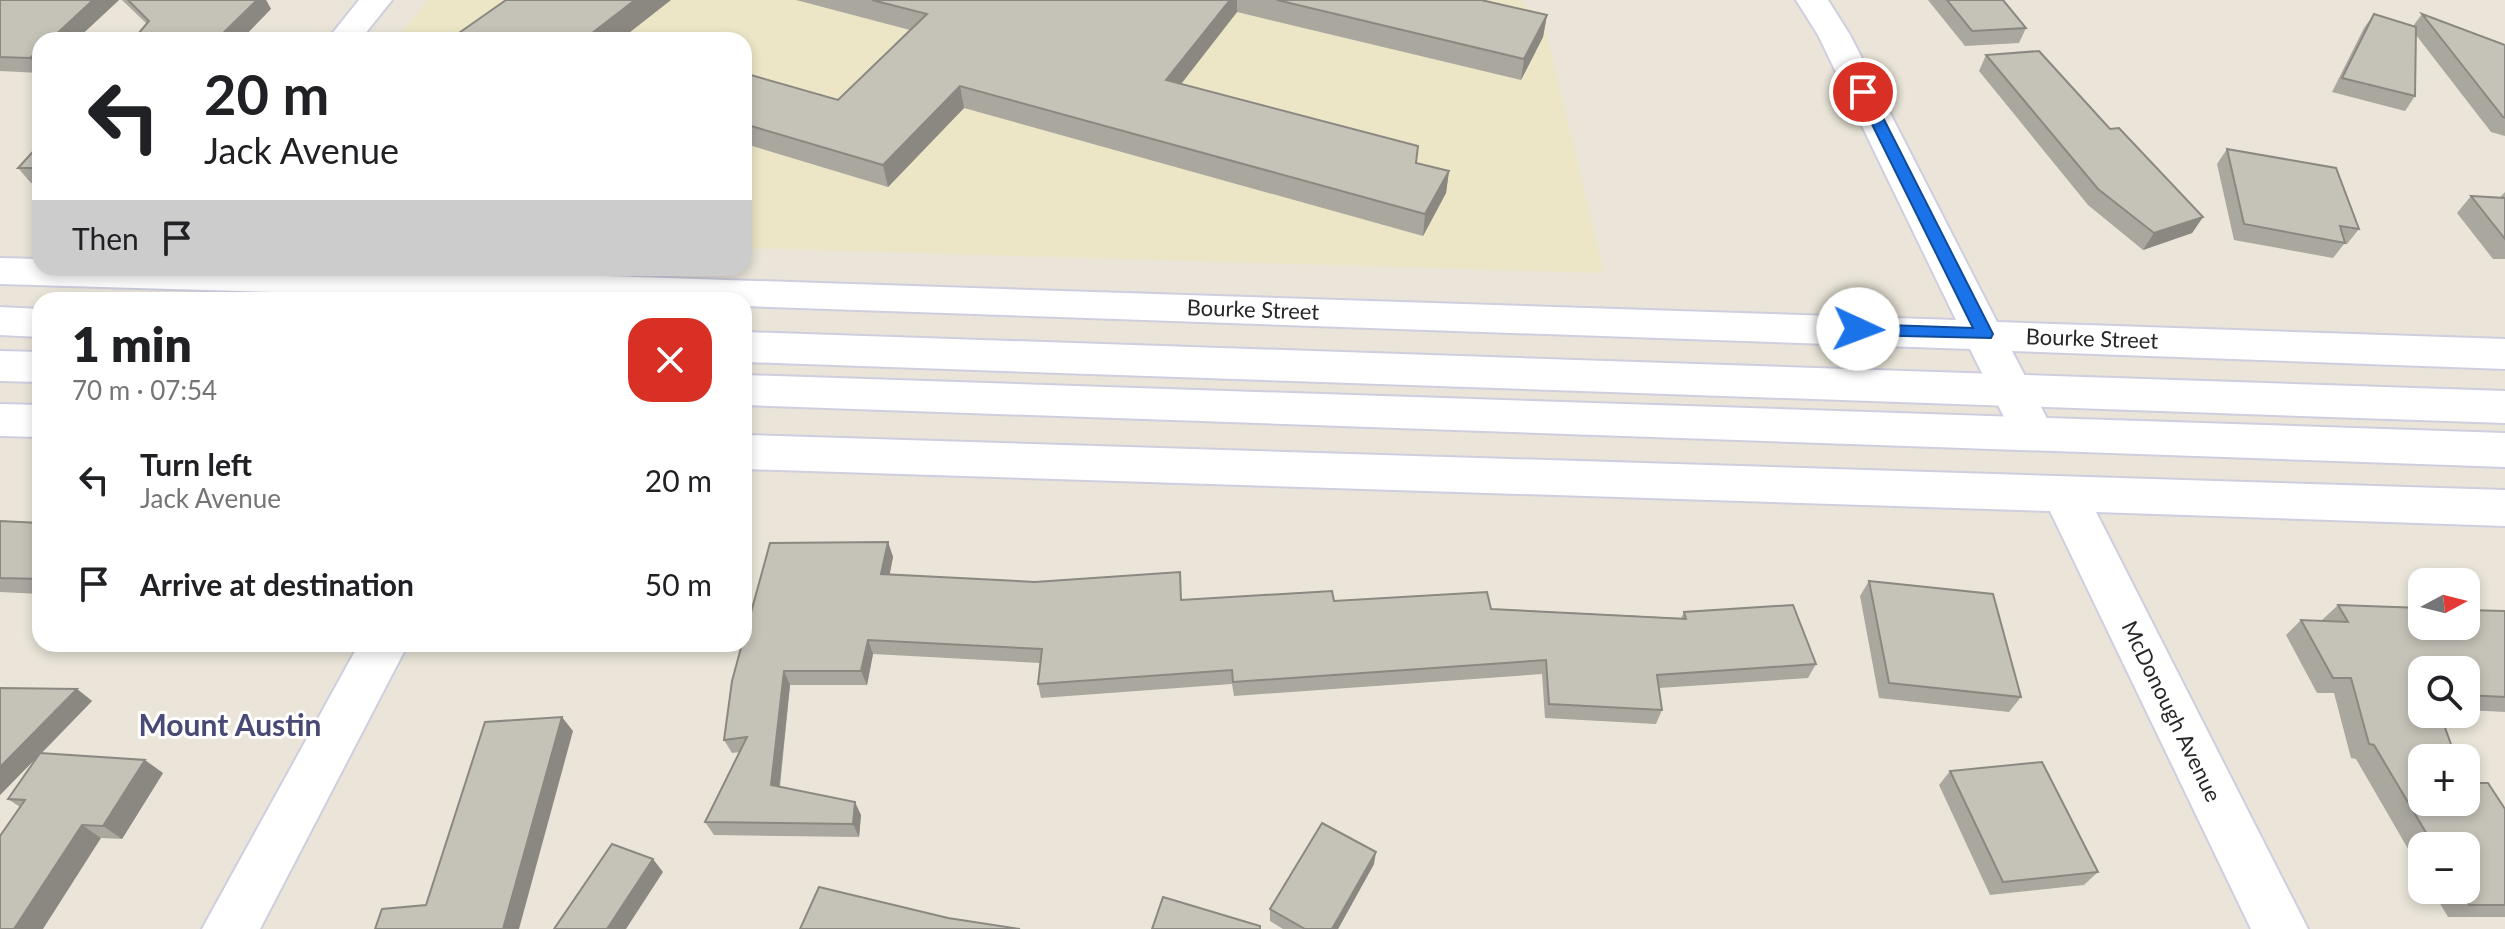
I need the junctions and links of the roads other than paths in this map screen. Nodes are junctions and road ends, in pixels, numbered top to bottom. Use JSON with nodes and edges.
{"nodes":[{"id":1,"x":376,"y":0,"type":"edge"},
{"id":2,"x":1812,"y":0,"type":"edge"},
{"id":3,"x":350,"y":32,"type":"edge"},
{"id":4,"x":0,"y":271,"type":"edge"},
{"id":5,"x":32,"y":271,"type":"edge"},
{"id":6,"x":271,"y":276,"type":"edge"},
{"id":7,"x":0,"y":321,"type":"edge"},
{"id":8,"x":32,"y":323,"type":"edge"},
{"id":9,"x":1985,"y":334,"type":"junction"},
{"id":10,"x":752,"y":347,"type":"edge"},
{"id":11,"x":2505,"y":354,"type":"edge"},
{"id":12,"x":0,"y":366,"type":"edge"},
{"id":13,"x":32,"y":367,"type":"edge"},
{"id":14,"x":752,"y":390,"type":"edge"},
{"id":15,"x":2012,"y":391,"type":"junction"},
{"id":16,"x":2505,"y":407,"type":"edge"},
{"id":17,"x":0,"y":420,"type":"edge"},
{"id":18,"x":32,"y":421,"type":"edge"},
{"id":19,"x":2033,"y":434,"type":"junction"},
{"id":20,"x":2505,"y":450,"type":"edge"},
{"id":21,"x":752,"y":452,"type":"edge"},
{"id":22,"x":2064,"y":493,"type":"junction"},
{"id":23,"x":2505,"y":508,"type":"edge"},
{"id":24,"x":380,"y":652,"type":"edge"},
{"id":25,"x":230,"y":929,"type":"edge"},
{"id":26,"x":2280,"y":929,"type":"edge"}],
"edges":[{"from":1,"to":3,"type":"street"},
{"from":2,"to":9,"type":"street"},
{"from":4,"to":5,"type":"street","name":"Bourke Street"},
{"from":6,"to":9,"type":"street","name":"Bourke Street"},
{"from":7,"to":8,"type":"street"},
{"from":9,"to":11,"type":"street","name":"Bourke Street"},
{"from":9,"to":15,"type":"street"},
{"from":10,"to":15,"type":"street"},
{"from":12,"to":13,"type":"street"},
{"from":14,"to":19,"type":"street"},
{"from":15,"to":16,"type":"street"},
{"from":15,"to":19,"type":"street"},
{"from":17,"to":18,"type":"street"},
{"from":19,"to":20,"type":"street"},
{"from":21,"to":22,"type":"street"},
{"from":22,"to":23,"type":"street"},
{"from":22,"to":26,"type":"street","name":"McDonough Avenue"},
{"from":24,"to":25,"type":"street"}]}
